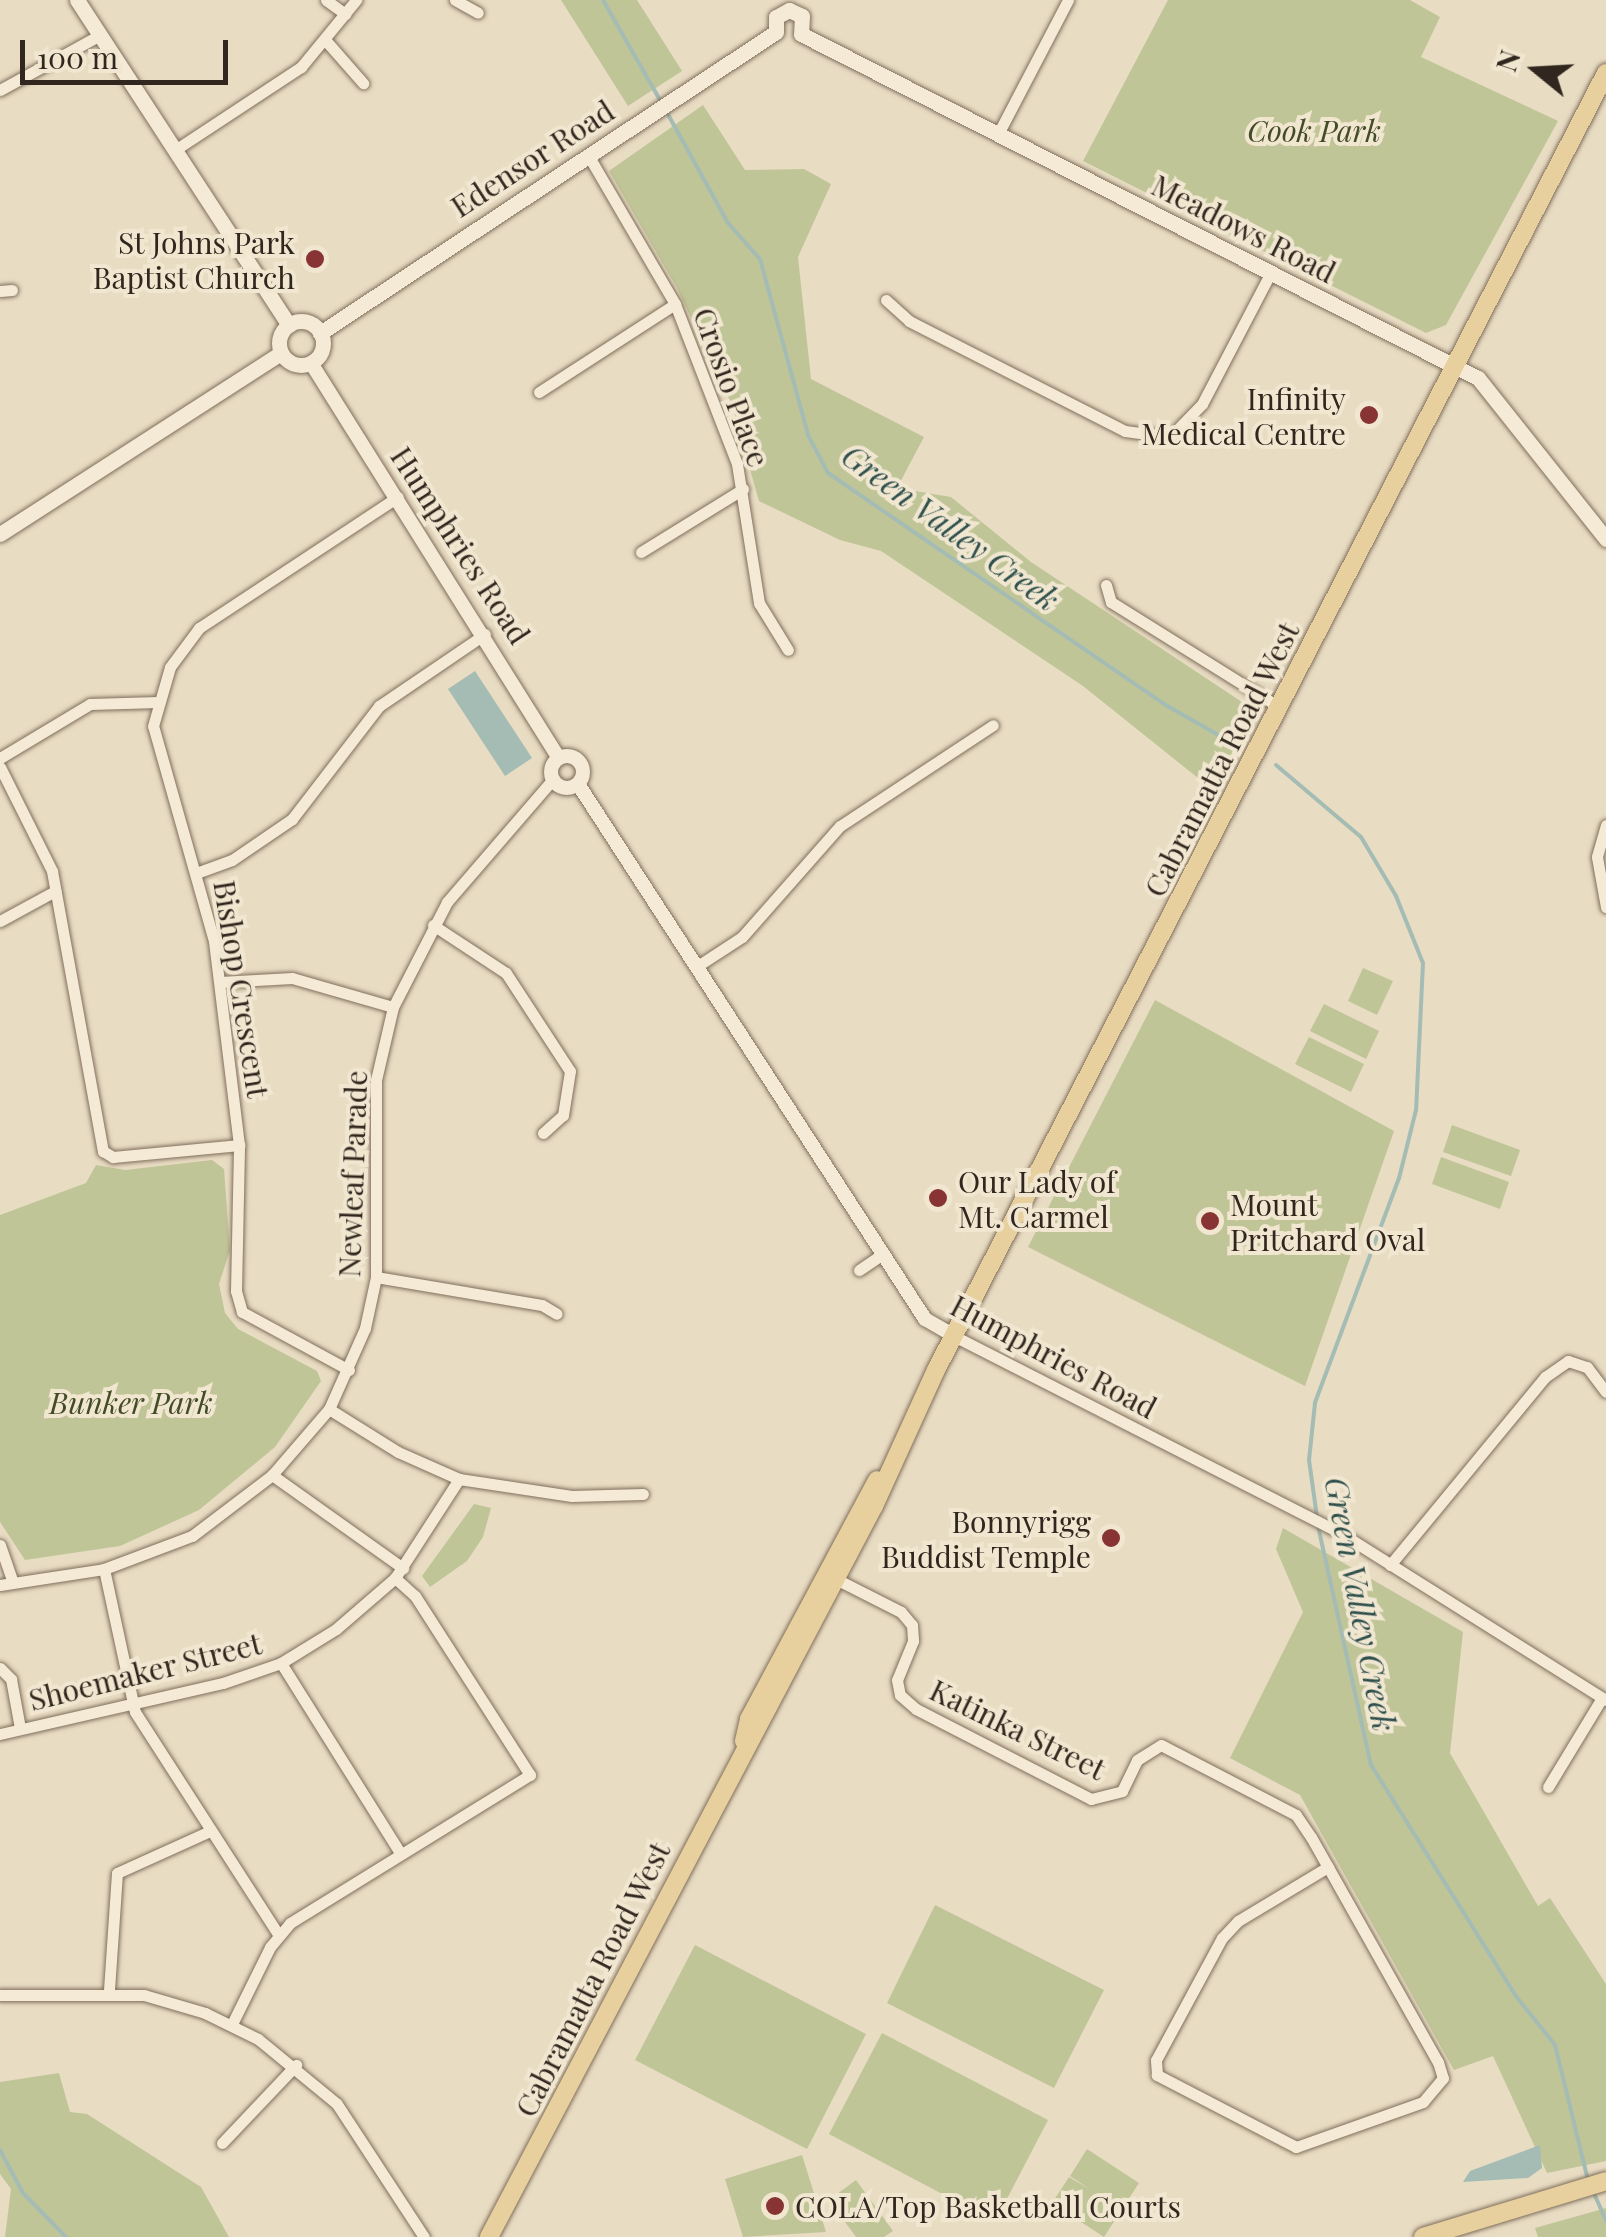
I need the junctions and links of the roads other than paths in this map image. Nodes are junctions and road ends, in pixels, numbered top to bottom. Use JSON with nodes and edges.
{"nodes":[{"id":1,"x":77,"y":0,"type":"edge"},
{"id":2,"x":326,"y":0,"type":"edge"},
{"id":3,"x":356,"y":0,"type":"edge"},
{"id":4,"x":455,"y":0,"type":"edge"},
{"id":5,"x":1068,"y":0,"type":"edge"},
{"id":6,"x":797,"y":5,"type":"edge"},
{"id":7,"x":478,"y":13,"type":"dead end"},
{"id":8,"x":345,"y":14,"type":"junction"},
{"id":9,"x":776,"y":32,"type":"junction"},
{"id":10,"x":801,"y":34,"type":"junction"},
{"id":11,"x":100,"y":35,"type":"junction"},
{"id":12,"x":327,"y":42,"type":"junction"},
{"id":13,"x":1606,"y":74,"type":"edge"},
{"id":14,"x":364,"y":83,"type":"dead end"},
{"id":15,"x":0,"y":90,"type":"edge"},
{"id":16,"x":998,"y":134,"type":"junction"},
{"id":17,"x":175,"y":150,"type":"junction"},
{"id":18,"x":588,"y":154,"type":"junction"},
{"id":19,"x":1271,"y":272,"type":"junction"},
{"id":20,"x":886,"y":300,"type":"dead end"},
{"id":21,"x":675,"y":304,"type":"junction"},
{"id":22,"x":289,"y":325,"type":"junction"},
{"id":23,"x":320,"y":333,"type":"junction"},
{"id":24,"x":281,"y":353,"type":"junction"},
{"id":25,"x":311,"y":363,"type":"junction"},
{"id":26,"x":1455,"y":365,"type":"junction"},
{"id":27,"x":540,"y":392,"type":"dead end"},
{"id":28,"x":743,"y":489,"type":"junction"},
{"id":29,"x":398,"y":497,"type":"junction"},
{"id":30,"x":0,"y":534,"type":"edge"},
{"id":31,"x":1606,"y":538,"type":"edge"},
{"id":32,"x":642,"y":552,"type":"dead end"},
{"id":33,"x":1106,"y":585,"type":"dead end"},
{"id":34,"x":484,"y":634,"type":"junction"},
{"id":35,"x":788,"y":650,"type":"dead end"},
{"id":36,"x":158,"y":702,"type":"junction"},
{"id":37,"x":1278,"y":708,"type":"junction"},
{"id":38,"x":993,"y":726,"type":"dead end"},
{"id":39,"x":0,"y":758,"type":"edge"},
{"id":40,"x":559,"y":758,"type":"junction"},
{"id":41,"x":0,"y":766,"type":"edge"},
{"id":42,"x":553,"y":779,"type":"junction"},
{"id":43,"x":578,"y":784,"type":"junction"},
{"id":44,"x":1606,"y":825,"type":"edge"},
{"id":45,"x":199,"y":872,"type":"junction"},
{"id":46,"x":55,"y":891,"type":"junction"},
{"id":47,"x":1606,"y":908,"type":"edge"},
{"id":48,"x":0,"y":921,"type":"edge"},
{"id":49,"x":433,"y":924,"type":"junction"},
{"id":50,"x":698,"y":965,"type":"junction"},
{"id":51,"x":220,"y":982,"type":"junction"},
{"id":52,"x":393,"y":1007,"type":"junction"},
{"id":53,"x":543,"y":1133,"type":"dead end"},
{"id":54,"x":239,"y":1145,"type":"junction"},
{"id":55,"x":884,"y":1253,"type":"junction"},
{"id":56,"x":859,"y":1270,"type":"dead end"},
{"id":57,"x":376,"y":1276,"type":"junction"},
{"id":58,"x":557,"y":1314,"type":"dead end"},
{"id":59,"x":954,"y":1336,"type":"junction"},
{"id":60,"x":349,"y":1370,"type":"junction"},
{"id":61,"x":1606,"y":1392,"type":"edge"},
{"id":62,"x":329,"y":1409,"type":"junction"},
{"id":63,"x":886,"y":1469,"type":"junction"},
{"id":64,"x":272,"y":1475,"type":"junction"},
{"id":65,"x":459,"y":1478,"type":"junction"},
{"id":66,"x":643,"y":1494,"type":"dead end"},
{"id":67,"x":0,"y":1545,"type":"edge"},
{"id":68,"x":1390,"y":1565,"type":"junction"},
{"id":69,"x":104,"y":1570,"type":"junction"},
{"id":70,"x":399,"y":1573,"type":"junction"},
{"id":71,"x":836,"y":1578,"type":"junction"},
{"id":72,"x":7,"y":1583,"type":"edge"},
{"id":73,"x":281,"y":1663,"type":"junction"},
{"id":74,"x":0,"y":1668,"type":"edge"},
{"id":75,"x":1604,"y":1699,"type":"edge"},
{"id":76,"x":133,"y":1704,"type":"junction"},
{"id":77,"x":20,"y":1728,"type":"junction"},
{"id":78,"x":0,"y":1734,"type":"edge"},
{"id":79,"x":742,"y":1747,"type":"junction"},
{"id":80,"x":1548,"y":1786,"type":"dead end"},
{"id":81,"x":210,"y":1830,"type":"junction"},
{"id":82,"x":399,"y":1851,"type":"junction"},
{"id":83,"x":1328,"y":1867,"type":"junction"},
{"id":84,"x":278,"y":1934,"type":"junction"},
{"id":85,"x":109,"y":1990,"type":"junction"},
{"id":86,"x":0,"y":1995,"type":"edge"},
{"id":87,"x":232,"y":2024,"type":"junction"},
{"id":88,"x":296,"y":2065,"type":"junction"},
{"id":89,"x":222,"y":2143,"type":"dead end"},
{"id":90,"x":1606,"y":2181,"type":"edge"},
{"id":91,"x":424,"y":2237,"type":"edge"},
{"id":92,"x":489,"y":2237,"type":"edge"},
{"id":93,"x":1423,"y":2237,"type":"edge"}],
"edges":[{"from":1,"to":11,"type":"main road"},
{"from":2,"to":8,"type":"street"},
{"from":3,"to":8,"type":"street"},
{"from":4,"to":7,"type":"street"},
{"from":5,"to":16,"type":"street"},
{"from":6,"to":9,"type":"main road"},
{"from":6,"to":10,"type":"main road"},
{"from":8,"to":12,"type":"street"},
{"from":9,"to":10,"type":"main road"},
{"from":9,"to":18,"type":"main road","name":"Edensor Road"},
{"from":10,"to":16,"type":"main road","name":"Meadows Road"},
{"from":11,"to":15,"type":"street"},
{"from":11,"to":17,"type":"main road"},
{"from":12,"to":14,"type":"street"},
{"from":12,"to":17,"type":"street"},
{"from":13,"to":26,"type":"main road","name":"Cabramatta Road West"},
{"from":16,"to":19,"type":"main road","name":"Meadows Road"},
{"from":17,"to":22,"type":"main road"},
{"from":18,"to":21,"type":"street","name":"Crosio Place"},
{"from":18,"to":23,"type":"main road","name":"Edensor Road"},
{"from":19,"to":20,"type":"street"},
{"from":19,"to":26,"type":"main road","name":"Meadows Road"},
{"from":21,"to":27,"type":"street"},
{"from":21,"to":28,"type":"street","name":"Crosio Place"},
{"from":22,"to":23,"type":"main road"},
{"from":22,"to":24,"type":"main road"},
{"from":23,"to":25,"type":"main road"},
{"from":24,"to":25,"type":"main road"},
{"from":24,"to":30,"type":"main road"},
{"from":25,"to":29,"type":"street","name":"Humphries Road"},
{"from":26,"to":31,"type":"main road","name":"Meadows Road"},
{"from":26,"to":37,"type":"main road","name":"Cabramatta Road West"},
{"from":28,"to":32,"type":"street"},
{"from":28,"to":35,"type":"street","name":"Crosio Place"},
{"from":29,"to":34,"type":"street","name":"Humphries Road"},
{"from":29,"to":36,"type":"street","name":"Bishop Crescent"},
{"from":33,"to":37,"type":"street"},
{"from":34,"to":40,"type":"street","name":"Humphries Road"},
{"from":34,"to":45,"type":"street"},
{"from":36,"to":39,"type":"street"},
{"from":36,"to":45,"type":"street","name":"Bishop Crescent"},
{"from":37,"to":59,"type":"main road","name":"Cabramatta Road West"},
{"from":38,"to":50,"type":"street"},
{"from":40,"to":42,"type":"street"},
{"from":40,"to":43,"type":"street","name":"Humphries Road"},
{"from":41,"to":46,"type":"street"},
{"from":42,"to":43,"type":"street"},
{"from":42,"to":49,"type":"street","name":"Newleaf Parade"},
{"from":43,"to":50,"type":"street","name":"Humphries Road"},
{"from":44,"to":47,"type":"street"},
{"from":45,"to":51,"type":"street","name":"Bishop Crescent"},
{"from":46,"to":48,"type":"street"},
{"from":46,"to":54,"type":"street"},
{"from":49,"to":52,"type":"street","name":"Newleaf Parade"},
{"from":49,"to":53,"type":"street"},
{"from":50,"to":55,"type":"street","name":"Humphries Road"},
{"from":51,"to":52,"type":"street"},
{"from":51,"to":54,"type":"street","name":"Bishop Crescent"},
{"from":52,"to":57,"type":"street","name":"Newleaf Parade"},
{"from":54,"to":60,"type":"street","name":"Bishop Crescent"},
{"from":55,"to":56,"type":"street"},
{"from":55,"to":59,"type":"street","name":"Humphries Road"},
{"from":57,"to":58,"type":"street"},
{"from":57,"to":60,"type":"street","name":"Newleaf Parade"},
{"from":59,"to":63,"type":"main road","name":"Cabramatta Road West"},
{"from":59,"to":68,"type":"street","name":"Humphries Road"},
{"from":60,"to":62,"type":"street","name":"Newleaf Parade"},
{"from":61,"to":68,"type":"street"},
{"from":62,"to":64,"type":"street","name":"Newleaf Parade"},
{"from":62,"to":65,"type":"street"},
{"from":63,"to":71,"type":"main road","name":"Cabramatta Road West"},
{"from":63,"to":79,"type":"main road","name":"Cabramatta Road West"},
{"from":64,"to":69,"type":"street","name":"Newleaf Parade"},
{"from":64,"to":70,"type":"street"},
{"from":65,"to":66,"type":"street"},
{"from":65,"to":70,"type":"street","name":"Shoemaker Street"},
{"from":67,"to":72,"type":"street"},
{"from":68,"to":75,"type":"street","name":"Humphries Road"},
{"from":69,"to":72,"type":"street","name":"Newleaf Parade"},
{"from":69,"to":76,"type":"street"},
{"from":70,"to":73,"type":"street","name":"Shoemaker Street"},
{"from":70,"to":82,"type":"street"},
{"from":71,"to":79,"type":"main road","name":"Cabramatta Road West"},
{"from":71,"to":83,"type":"street","name":"Katinka Street"},
{"from":73,"to":76,"type":"street","name":"Shoemaker Street"},
{"from":73,"to":82,"type":"street"},
{"from":74,"to":77,"type":"street"},
{"from":75,"to":80,"type":"street"},
{"from":76,"to":77,"type":"street","name":"Shoemaker Street"},
{"from":76,"to":81,"type":"street"},
{"from":77,"to":78,"type":"street","name":"Shoemaker Street"},
{"from":79,"to":92,"type":"main road","name":"Cabramatta Road West"},
{"from":81,"to":84,"type":"street"},
{"from":81,"to":85,"type":"street"},
{"from":82,"to":84,"type":"street"},
{"from":83,"to":83,"type":"street","name":"Katinka Street"},
{"from":84,"to":87,"type":"street"},
{"from":85,"to":86,"type":"street"},
{"from":85,"to":87,"type":"street"},
{"from":87,"to":88,"type":"street"},
{"from":88,"to":89,"type":"street"},
{"from":88,"to":91,"type":"street"},
{"from":90,"to":93,"type":"main road"}]}
